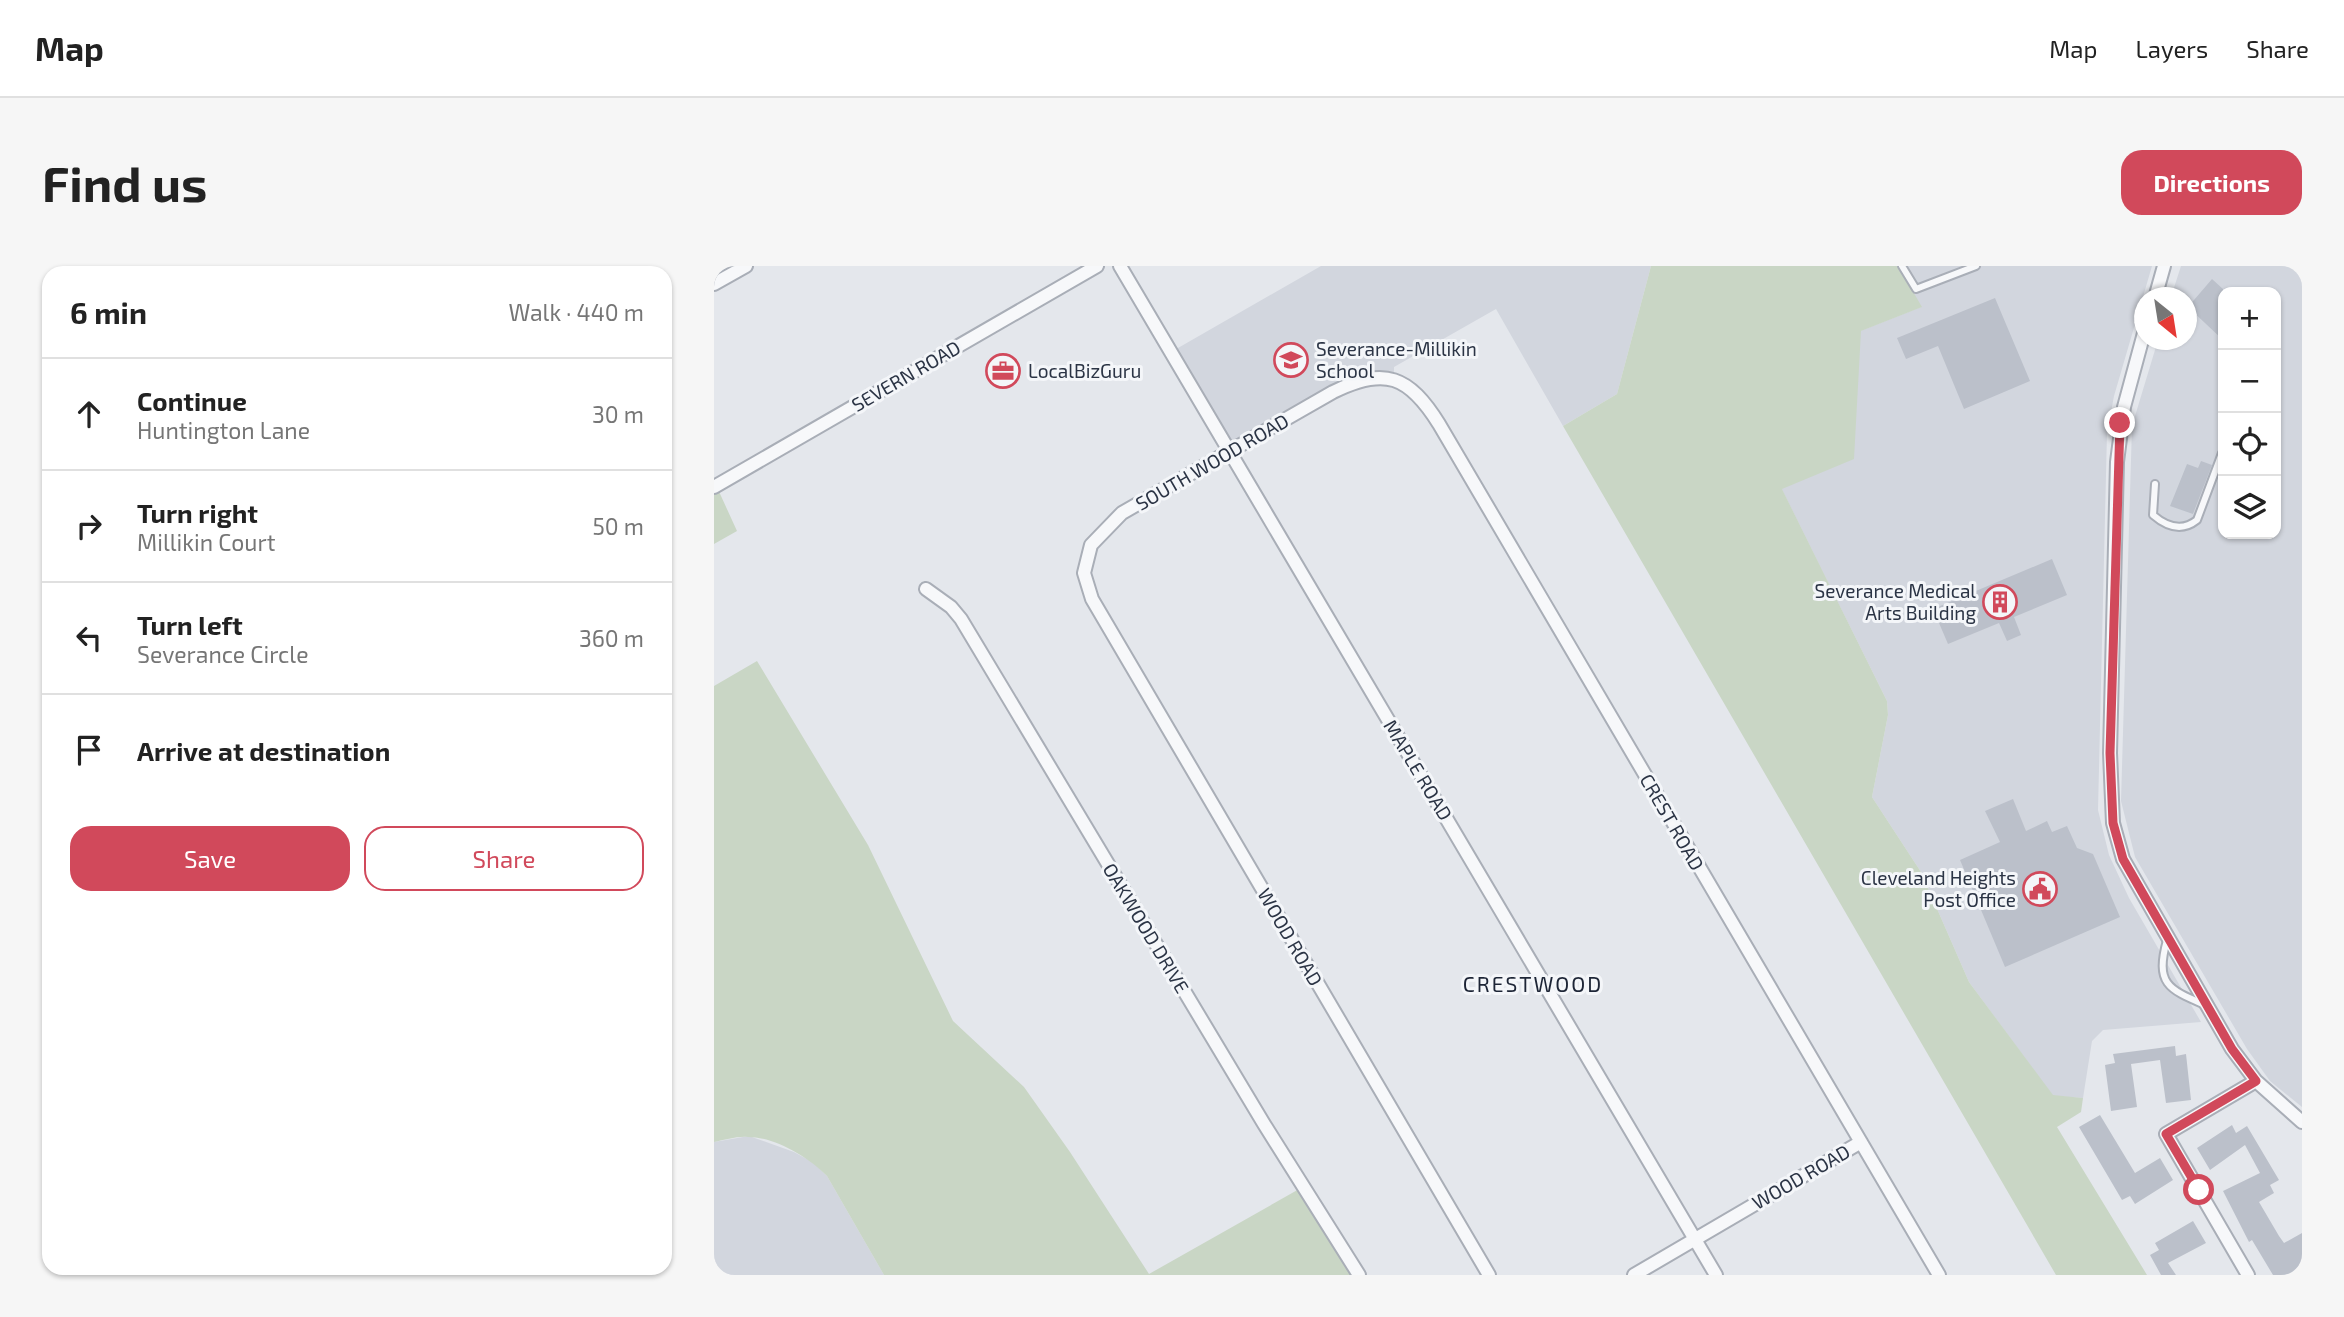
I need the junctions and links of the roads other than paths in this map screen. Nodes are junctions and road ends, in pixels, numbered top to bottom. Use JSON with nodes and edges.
{"nodes":[{"id":1,"x":746,"y":266,"type":"edge"},
{"id":2,"x":1097,"y":266,"type":"edge"},
{"id":3,"x":1120,"y":266,"type":"edge"},
{"id":4,"x":1902,"y":266,"type":"edge"},
{"id":5,"x":1976,"y":266,"type":"edge"},
{"id":6,"x":2164,"y":266,"type":"edge"},
{"id":7,"x":714,"y":284,"type":"edge"},
{"id":8,"x":2158,"y":287,"type":"edge"},
{"id":9,"x":2139,"y":350,"type":"edge"},
{"id":10,"x":1394,"y":380,"type":"joint"},
{"id":11,"x":1230,"y":452,"type":"junction"},
{"id":12,"x":2218,"y":464,"type":"edge"},
{"id":13,"x":2155,"y":484,"type":"dead end"},
{"id":14,"x":714,"y":487,"type":"edge"},
{"id":15,"x":926,"y":589,"type":"dead end"},
{"id":16,"x":1092,"y":599,"type":"joint"},
{"id":17,"x":2168,"y":938,"type":"junction"},
{"id":18,"x":2206,"y":1005,"type":"junction"},
{"id":19,"x":2256,"y":1081,"type":"junction"},
{"id":20,"x":2302,"y":1122,"type":"edge"},
{"id":21,"x":1861,"y":1142,"type":"junction"},
{"id":22,"x":1695,"y":1238,"type":"junction"},
{"id":23,"x":1359,"y":1275,"type":"edge"},
{"id":24,"x":1489,"y":1275,"type":"edge"},
{"id":25,"x":1634,"y":1275,"type":"edge"},
{"id":26,"x":1716,"y":1275,"type":"edge"},
{"id":27,"x":1939,"y":1275,"type":"edge"},
{"id":28,"x":2248,"y":1275,"type":"edge"}],
"edges":[{"from":1,"to":7,"type":"street"},
{"from":2,"to":14,"type":"street","name":"SEVERN ROAD"},
{"from":3,"to":11,"type":"street","name":"MAPLE ROAD"},
{"from":4,"to":5,"type":"lane"},
{"from":6,"to":8,"type":"street"},
{"from":9,"to":17,"type":"street"},
{"from":10,"to":11,"type":"street","name":"SOUTH WOOD ROAD"},
{"from":10,"to":21,"type":"street","name":"CREST ROAD"},
{"from":11,"to":16,"type":"street","name":"SOUTH WOOD ROAD"},
{"from":11,"to":22,"type":"street","name":"MAPLE ROAD"},
{"from":12,"to":13,"type":"lane"},
{"from":15,"to":23,"type":"street","name":"OAKWOOD DRIVE"},
{"from":16,"to":24,"type":"street","name":"WOOD ROAD"},
{"from":17,"to":18,"type":"street"},
{"from":17,"to":18,"type":"lane"},
{"from":18,"to":19,"type":"street"},
{"from":19,"to":20,"type":"street"},
{"from":19,"to":28,"type":"street"},
{"from":21,"to":22,"type":"street","name":"WOOD ROAD"},
{"from":21,"to":27,"type":"street","name":"CREST ROAD"},
{"from":22,"to":25,"type":"street","name":"WOOD ROAD"},
{"from":22,"to":26,"type":"street","name":"MAPLE ROAD"}]}
